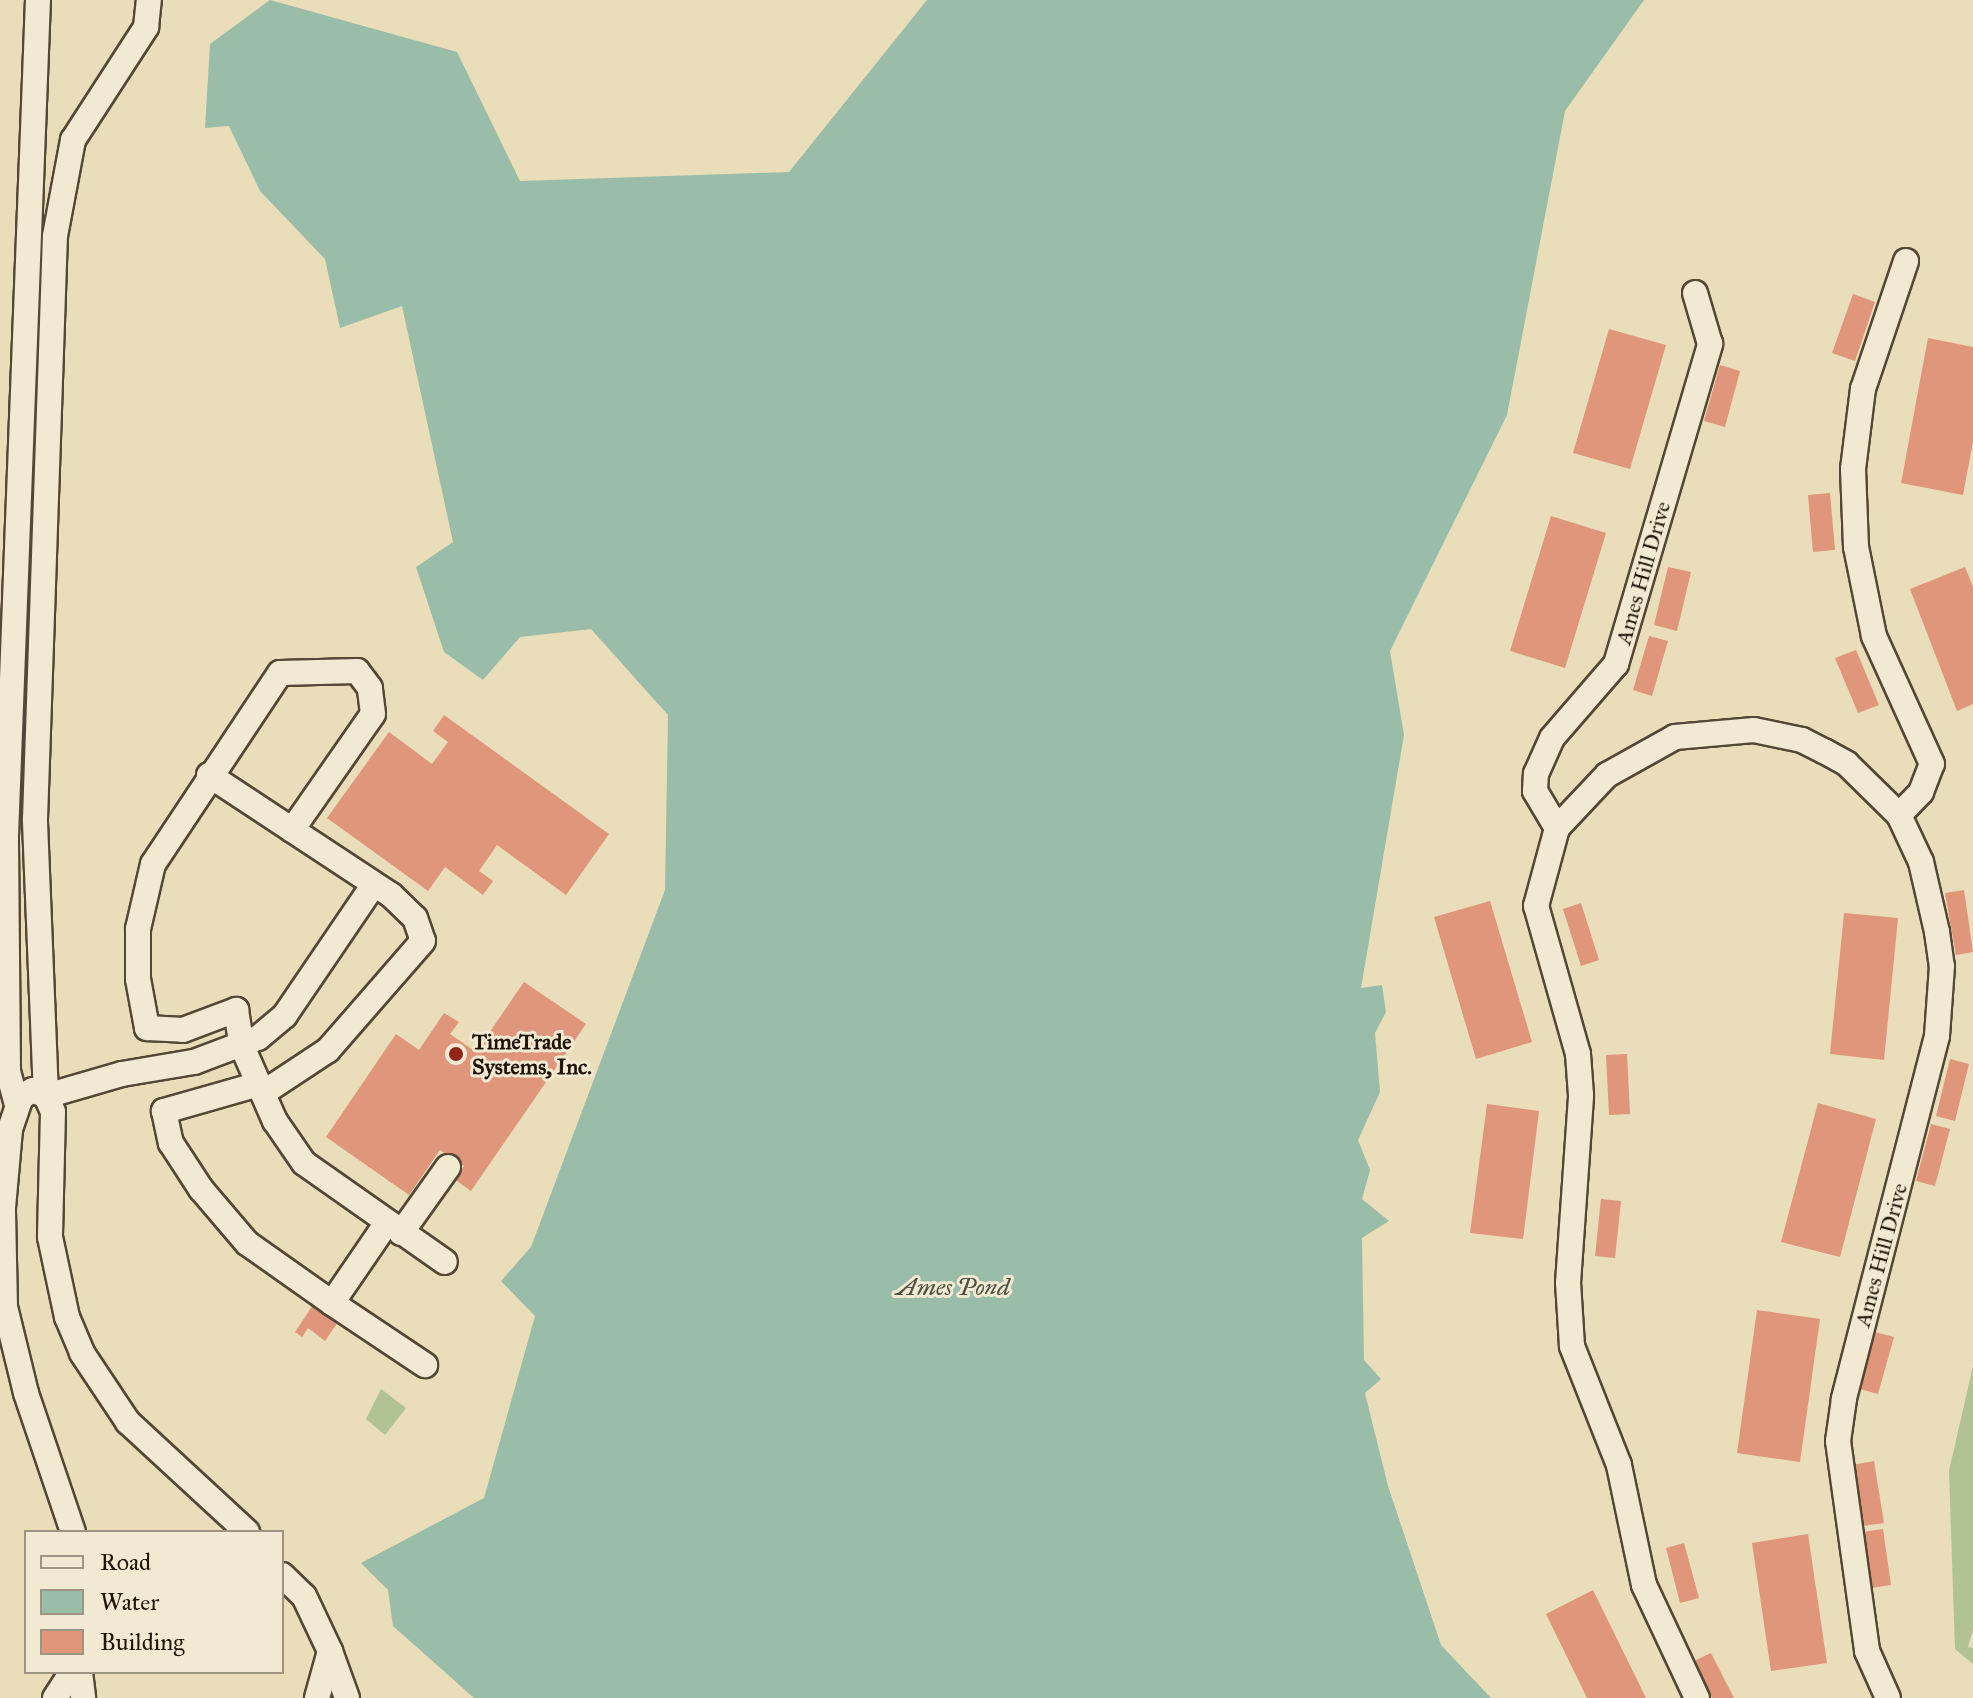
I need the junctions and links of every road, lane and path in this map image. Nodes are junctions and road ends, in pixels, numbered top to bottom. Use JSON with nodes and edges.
{"nodes":[{"id":1,"x":38,"y":0,"type":"edge"},
{"id":2,"x":149,"y":0,"type":"edge"},
{"id":3,"x":31,"y":153,"type":"junction"},
{"id":4,"x":68,"y":158,"type":"junction"},
{"id":5,"x":1906,"y":261,"type":"dead end"},
{"id":6,"x":1695,"y":293,"type":"dead end"},
{"id":7,"x":209,"y":775,"type":"junction"},
{"id":8,"x":1899,"y":815,"type":"junction"},
{"id":9,"x":1557,"y":828,"type":"junction"},
{"id":10,"x":292,"y":830,"type":"junction"},
{"id":11,"x":374,"y":884,"type":"junction"},
{"id":12,"x":242,"y":1046,"type":"junction"},
{"id":13,"x":261,"y":1089,"type":"junction"},
{"id":14,"x":46,"y":1096,"type":"junction"},
{"id":15,"x":17,"y":1105,"type":"junction"},
{"id":16,"x":448,"y":1167,"type":"dead end"},
{"id":17,"x":393,"y":1228,"type":"junction"},
{"id":18,"x":445,"y":1262,"type":"dead end"},
{"id":19,"x":332,"y":1303,"type":"junction"},
{"id":20,"x":425,"y":1365,"type":"dead end"},
{"id":21,"x":72,"y":1530,"type":"edge"},
{"id":22,"x":245,"y":1530,"type":"edge"},
{"id":23,"x":286,"y":1576,"type":"edge"},
{"id":24,"x":330,"y":1651,"type":"junction"},
{"id":25,"x":71,"y":1674,"type":"edge"},
{"id":26,"x":80,"y":1674,"type":"edge"},
{"id":27,"x":55,"y":1698,"type":"edge"},
{"id":28,"x":83,"y":1698,"type":"edge"},
{"id":29,"x":317,"y":1698,"type":"edge"},
{"id":30,"x":347,"y":1698,"type":"edge"},
{"id":31,"x":1697,"y":1698,"type":"edge"},
{"id":32,"x":1888,"y":1698,"type":"edge"}],
"edges":[{"from":1,"to":3,"type":"street"},
{"from":2,"to":4,"type":"street"},
{"from":3,"to":4,"type":"street"},
{"from":3,"to":15,"type":"street"},
{"from":4,"to":14,"type":"street"},
{"from":5,"to":8,"type":"street"},
{"from":6,"to":9,"type":"street","name":"Ames Hill Drive"},
{"from":7,"to":10,"type":"street"},
{"from":7,"to":10,"type":"street"},
{"from":7,"to":12,"type":"street"},
{"from":8,"to":9,"type":"street","name":"Ames Hill Drive"},
{"from":8,"to":32,"type":"street","name":"Ames Hill Drive"},
{"from":9,"to":31,"type":"street","name":"Ames Hill Drive"},
{"from":10,"to":11,"type":"street"},
{"from":11,"to":12,"type":"street"},
{"from":11,"to":13,"type":"street"},
{"from":12,"to":13,"type":"street"},
{"from":12,"to":14,"type":"street"},
{"from":13,"to":17,"type":"street"},
{"from":13,"to":19,"type":"street"},
{"from":14,"to":15,"type":"street"},
{"from":14,"to":22,"type":"street"},
{"from":15,"to":21,"type":"street"},
{"from":16,"to":17,"type":"street"},
{"from":17,"to":18,"type":"street"},
{"from":17,"to":19,"type":"street"},
{"from":19,"to":20,"type":"street"},
{"from":23,"to":24,"type":"street"},
{"from":24,"to":29,"type":"street"},
{"from":24,"to":30,"type":"street"},
{"from":25,"to":27,"type":"street"},
{"from":26,"to":28,"type":"street"}]}
